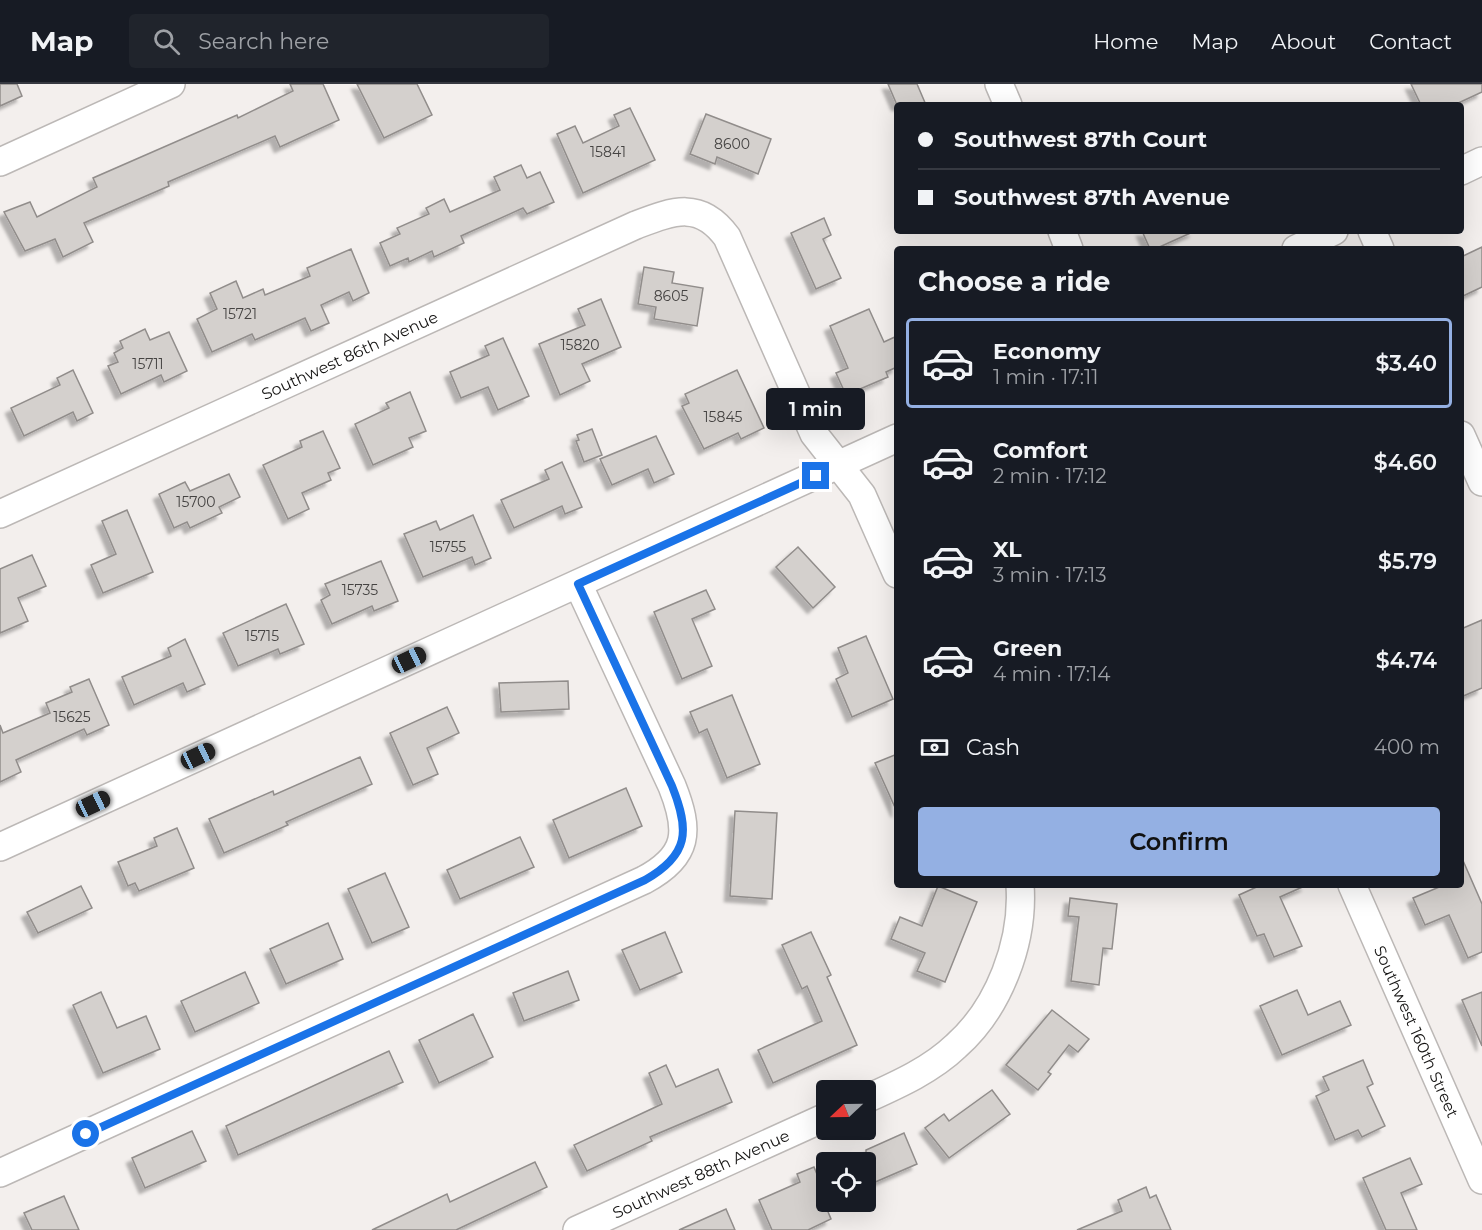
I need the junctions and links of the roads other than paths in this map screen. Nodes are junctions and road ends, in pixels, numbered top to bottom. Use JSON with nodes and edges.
{"nodes":[{"id":1,"x":171,"y":84,"type":"edge"},
{"id":2,"x":999,"y":84,"type":"edge"},
{"id":3,"x":1007,"y":102,"type":"edge"},
{"id":4,"x":1482,"y":161,"type":"edge"},
{"id":5,"x":0,"y":162,"type":"edge"},
{"id":6,"x":1464,"y":170,"type":"edge"},
{"id":7,"x":1328,"y":234,"type":"edge"},
{"id":8,"x":1302,"y":246,"type":"edge"},
{"id":9,"x":894,"y":439,"type":"edge"},
{"id":10,"x":1464,"y":441,"type":"edge"},
{"id":11,"x":838,"y":466,"type":"junction"},
{"id":12,"x":1480,"y":471,"type":"edge"},
{"id":13,"x":0,"y":514,"type":"edge"},
{"id":14,"x":894,"y":567,"type":"edge"},
{"id":15,"x":578,"y":584,"type":"junction"},
{"id":16,"x":0,"y":847,"type":"edge"},
{"id":17,"x":1020,"y":888,"type":"edge"},
{"id":18,"x":1353,"y":888,"type":"edge"},
{"id":19,"x":876,"y":1094,"type":"edge"},
{"id":20,"x":816,"y":1122,"type":"edge"},
{"id":21,"x":0,"y":1173,"type":"edge"},
{"id":22,"x":1482,"y":1180,"type":"edge"},
{"id":23,"x":577,"y":1230,"type":"edge"}],
"edges":[{"from":1,"to":5,"type":"street"},
{"from":2,"to":3,"type":"street"},
{"from":4,"to":6,"type":"street"},
{"from":7,"to":8,"type":"street"},
{"from":9,"to":11,"type":"street"},
{"from":10,"to":12,"type":"street"},
{"from":11,"to":13,"type":"street","name":"Southwest 86th Avenue"},
{"from":11,"to":14,"type":"street"},
{"from":11,"to":15,"type":"street"},
{"from":15,"to":16,"type":"street"},
{"from":15,"to":21,"type":"street"},
{"from":17,"to":19,"type":"street"},
{"from":18,"to":22,"type":"street","name":"Southwest 160th Street"},
{"from":20,"to":23,"type":"street","name":"Southwest 88th Avenue"}]}
